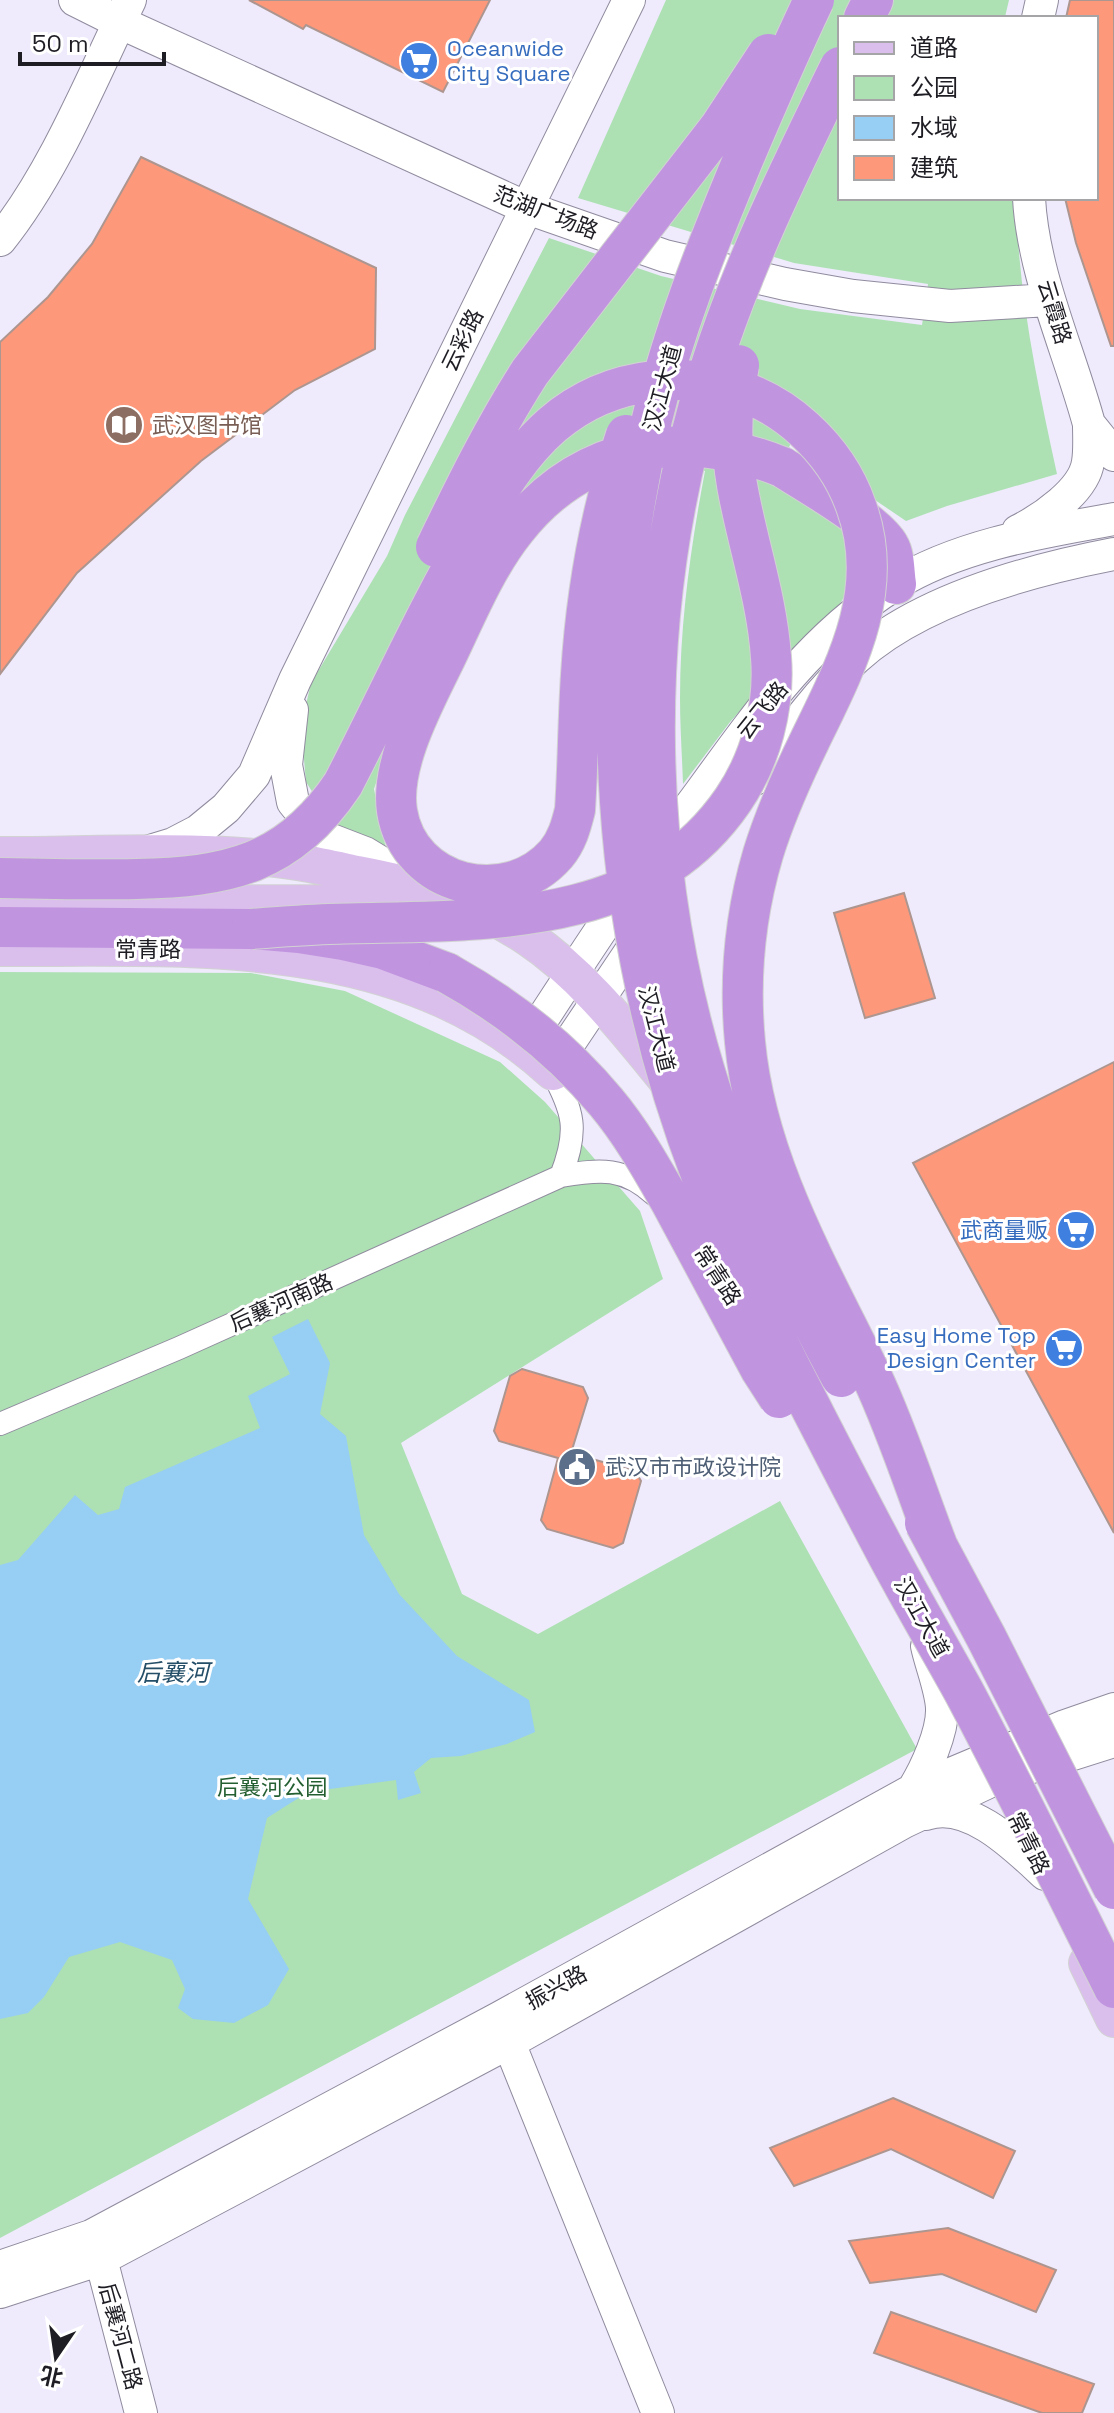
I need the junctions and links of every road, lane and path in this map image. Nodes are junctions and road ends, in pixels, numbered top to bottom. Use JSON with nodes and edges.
{"nodes":[{"id":1,"x":75,"y":0,"type":"edge"},
{"id":2,"x":629,"y":0,"type":"edge"},
{"id":3,"x":799,"y":0,"type":"edge"},
{"id":4,"x":814,"y":0,"type":"edge"},
{"id":5,"x":124,"y":11,"type":"edge"},
{"id":6,"x":838,"y":72,"type":"edge"},
{"id":7,"x":838,"y":74,"type":"edge"},
{"id":8,"x":1029,"y":200,"type":"edge"},
{"id":9,"x":527,"y":208,"type":"junction"},
{"id":10,"x":0,"y":240,"type":"edge"},
{"id":11,"x":1049,"y":300,"type":"junction"},
{"id":12,"x":685,"y":305,"type":"junction"},
{"id":13,"x":1089,"y":424,"type":"junction"},
{"id":14,"x":1114,"y":455,"type":"edge"},
{"id":15,"x":1114,"y":519,"type":"edge"},
{"id":16,"x":983,"y":547,"type":"junction"},
{"id":17,"x":1114,"y":554,"type":"edge"},
{"id":18,"x":896,"y":584,"type":"junction"},
{"id":19,"x":295,"y":680,"type":"junction"},
{"id":20,"x":343,"y":784,"type":"junction"},
{"id":21,"x":0,"y":855,"type":"edge"},
{"id":22,"x":136,"y":855,"type":"junction"},
{"id":23,"x":0,"y":878,"type":"edge"},
{"id":24,"x":420,"y":887,"type":"junction"},
{"id":25,"x":0,"y":904,"type":"edge"},
{"id":26,"x":492,"y":916,"type":"junction"},
{"id":27,"x":0,"y":927,"type":"edge"},
{"id":28,"x":251,"y":929,"type":"junction"},
{"id":29,"x":0,"y":948,"type":"edge"},
{"id":30,"x":586,"y":987,"type":"junction"},
{"id":31,"x":537,"y":1059,"type":"junction"},
{"id":32,"x":561,"y":1176,"type":"junction"},
{"id":33,"x":699,"y":1244,"type":"junction"},
{"id":34,"x":0,"y":1424,"type":"edge"},
{"id":35,"x":937,"y":1545,"type":"junction"},
{"id":36,"x":886,"y":1552,"type":"junction"},
{"id":37,"x":927,"y":1646,"type":"junction"},
{"id":38,"x":1114,"y":1709,"type":"edge"},
{"id":39,"x":1114,"y":1741,"type":"edge"},
{"id":40,"x":1053,"y":1746,"type":"junction"},
{"id":41,"x":992,"y":1768,"type":"junction"},
{"id":42,"x":913,"y":1790,"type":"junction"},
{"id":43,"x":904,"y":1822,"type":"junction"},
{"id":44,"x":1114,"y":1868,"type":"edge"},
{"id":45,"x":1045,"y":1874,"type":"junction"},
{"id":46,"x":1114,"y":1889,"type":"edge"},
{"id":47,"x":1114,"y":1988,"type":"edge"},
{"id":48,"x":1114,"y":2019,"type":"edge"},
{"id":49,"x":504,"y":2030,"type":"junction"},
{"id":50,"x":96,"y":2248,"type":"junction"},
{"id":51,"x":0,"y":2267,"type":"edge"},
{"id":52,"x":0,"y":2292,"type":"edge"},
{"id":53,"x":141,"y":2413,"type":"edge"},
{"id":54,"x":658,"y":2413,"type":"edge"}],
"edges":[{"from":1,"to":5,"type":"street","name":"范湖广场路"},
{"from":2,"to":9,"type":"street","name":"云彩路"},
{"from":3,"to":20,"type":"highway","bridge":true},
{"from":4,"to":12,"type":"highway","name":"汉江大道","bridge":true},
{"from":5,"to":9,"type":"street","name":"范湖广场路"},
{"from":5,"to":10,"type":"street"},
{"from":6,"to":35,"type":"highway","name":"汉江大道","bridge":true},
{"from":7,"to":28,"type":"highway","bridge":true},
{"from":8,"to":11,"type":"street","name":"云霞路"},
{"from":9,"to":11,"type":"street","name":"范湖广场路"},
{"from":9,"to":19,"type":"street","name":"云彩路"},
{"from":11,"to":13,"type":"street","name":"云霞路"},
{"from":12,"to":18,"type":"highway","bridge":true},
{"from":12,"to":36,"type":"highway","name":"汉江大道","bridge":true},
{"from":13,"to":14,"type":"street"},
{"from":13,"to":16,"type":"street"},
{"from":15,"to":16,"type":"street","name":"云飞路"},
{"from":16,"to":18,"type":"street","name":"云飞路"},
{"from":17,"to":30,"type":"street","name":"云飞路"},
{"from":18,"to":30,"type":"street","name":"云飞路"},
{"from":19,"to":22,"type":"street","name":"云彩路"},
{"from":19,"to":24,"type":"street"},
{"from":20,"to":23,"type":"highway","bridge":true},
{"from":20,"to":35,"type":"highway","bridge":true},
{"from":21,"to":22,"type":"main road"},
{"from":22,"to":24,"type":"main road"},
{"from":24,"to":26,"type":"main road"},
{"from":25,"to":26,"type":"main road"},
{"from":26,"to":30,"type":"main road"},
{"from":27,"to":28,"type":"highway"},
{"from":28,"to":36,"type":"highway","bridge":true},
{"from":29,"to":31,"type":"main road","name":"常青路"},
{"from":30,"to":31,"type":"street","name":"云飞路"},
{"from":30,"to":40,"type":"main road"},
{"from":31,"to":32,"type":"street"},
{"from":31,"to":33,"type":"main road","name":"常青路"},
{"from":32,"to":33,"type":"street","name":"后襄河南路"},
{"from":32,"to":34,"type":"street","name":"后襄河南路"},
{"from":33,"to":37,"type":"main road","name":"常青路"},
{"from":35,"to":46,"type":"highway","name":"汉江大道","bridge":true},
{"from":36,"to":47,"type":"highway","name":"汉江大道","bridge":true},
{"from":37,"to":41,"type":"main road","name":"常青路"},
{"from":37,"to":42,"type":"street"},
{"from":38,"to":40,"type":"street","name":"振兴路"},
{"from":39,"to":40,"type":"street","name":"振兴路"},
{"from":40,"to":41,"type":"street","name":"振兴路"},
{"from":40,"to":44,"type":"main road"},
{"from":41,"to":42,"type":"street","name":"振兴路"},
{"from":41,"to":43,"type":"street","name":"振兴路"},
{"from":41,"to":45,"type":"main road","name":"常青路"},
{"from":42,"to":49,"type":"street","name":"振兴路"},
{"from":43,"to":45,"type":"street","name":"振兴路"},
{"from":43,"to":49,"type":"street","name":"振兴路"},
{"from":45,"to":48,"type":"main road","name":"常青路"},
{"from":49,"to":50,"type":"street","name":"振兴路"},
{"from":49,"to":54,"type":"street"},
{"from":50,"to":51,"type":"street","name":"振兴路"},
{"from":50,"to":52,"type":"street","name":"振兴路"},
{"from":50,"to":53,"type":"street","name":"后襄河二路"}]}
